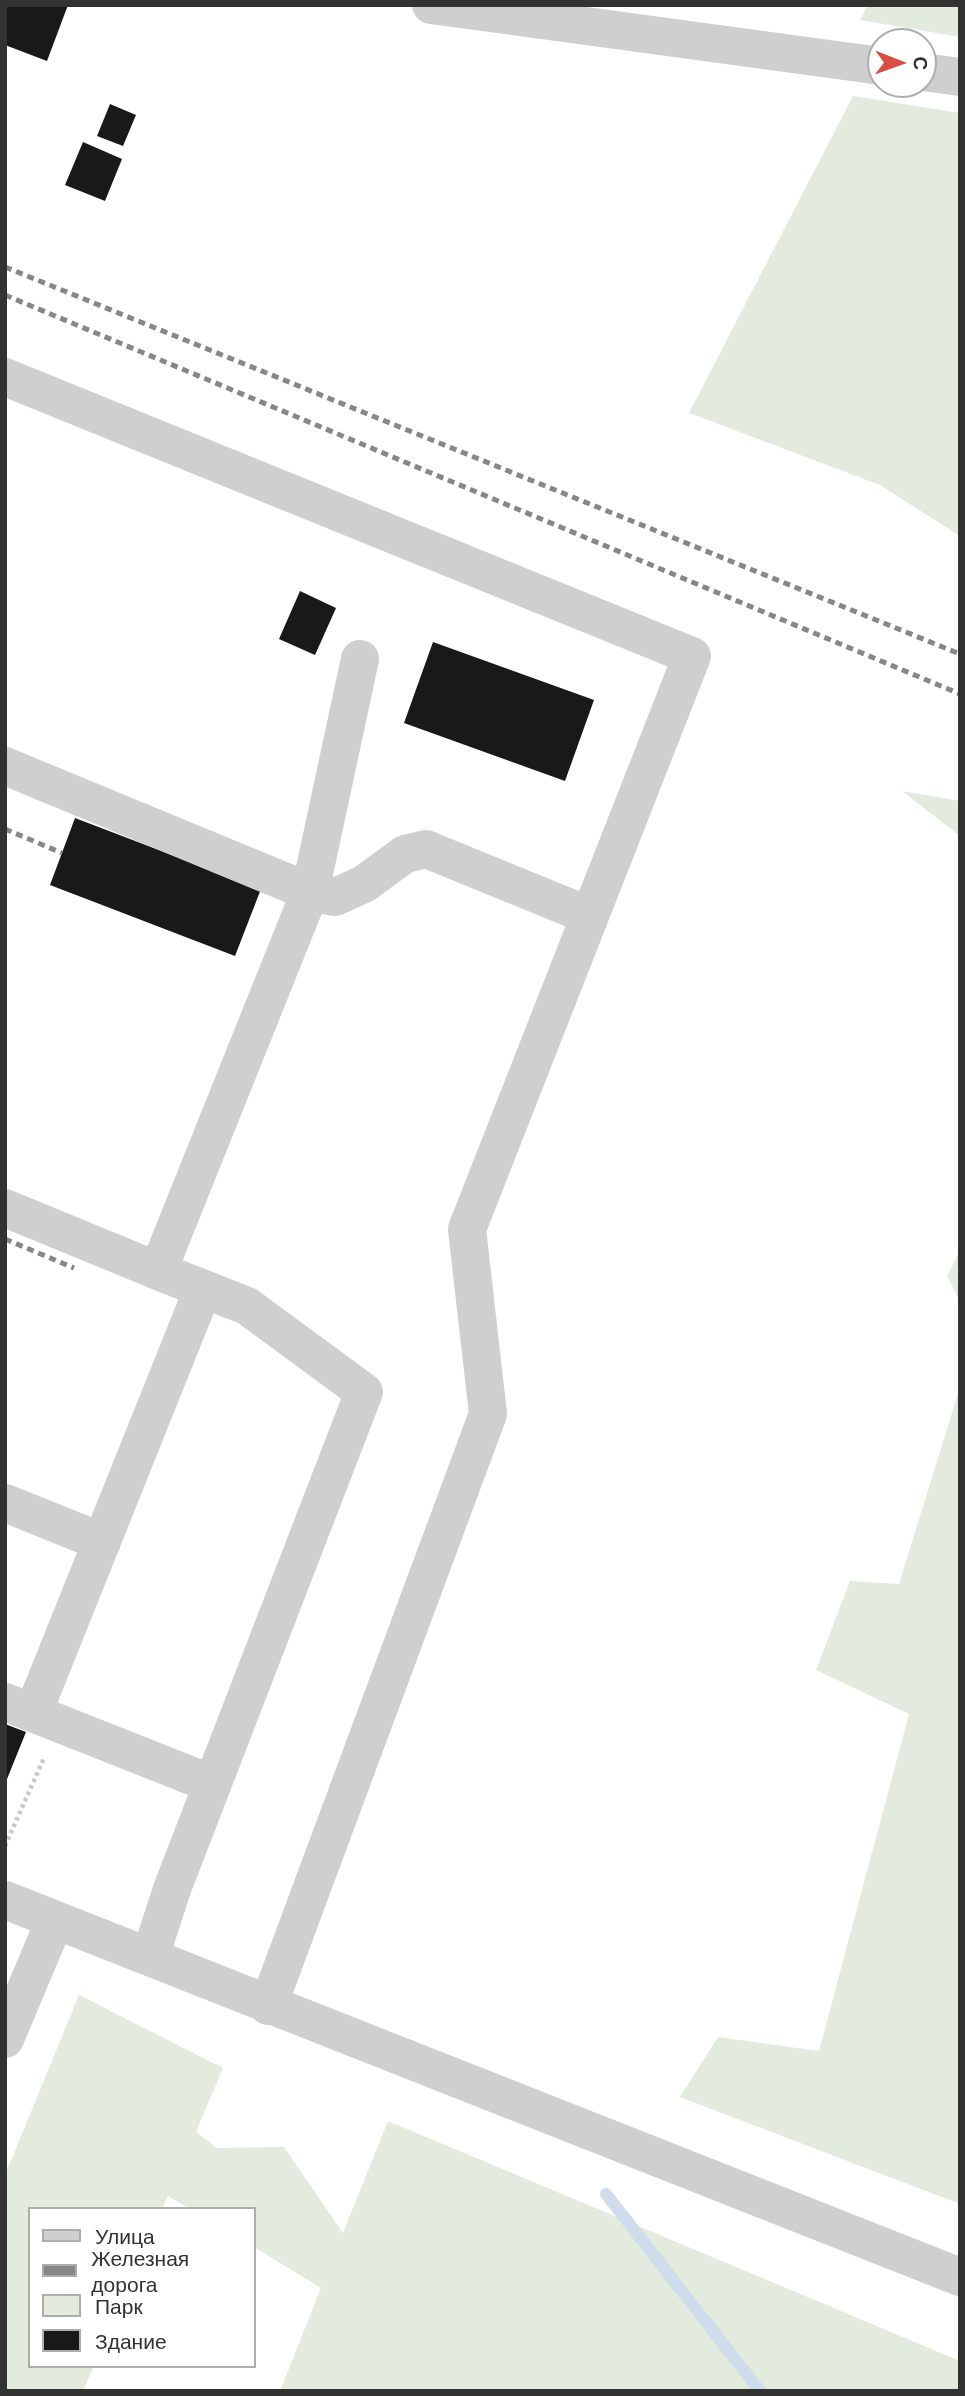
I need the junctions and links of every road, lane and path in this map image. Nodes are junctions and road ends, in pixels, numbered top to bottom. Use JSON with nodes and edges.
{"nodes":[{"id":1,"x":432,"y":5,"type":"edge"},
{"id":2,"x":867,"y":64,"type":"edge"},
{"id":3,"x":937,"y":74,"type":"edge"},
{"id":4,"x":960,"y":77,"type":"edge"},
{"id":5,"x":5,"y":377,"type":"edge"},
{"id":6,"x":360,"y":659,"type":"dead end"},
{"id":7,"x":5,"y":766,"type":"edge"},
{"id":8,"x":310,"y":892,"type":"junction"},
{"id":9,"x":590,"y":916,"type":"junction"},
{"id":10,"x":5,"y":1208,"type":"edge"},
{"id":11,"x":158,"y":1271,"type":"junction"},
{"id":12,"x":203,"y":1289,"type":"junction"},
{"id":13,"x":5,"y":1503,"type":"edge"},
{"id":14,"x":102,"y":1542,"type":"junction"},
{"id":15,"x":19,"y":1707,"type":"edge"},
{"id":16,"x":49,"y":1748,"type":"dead end"},
{"id":17,"x":212,"y":1784,"type":"junction"},
{"id":18,"x":5,"y":1846,"type":"edge"},
{"id":19,"x":5,"y":1900,"type":"edge"},
{"id":20,"x":55,"y":1920,"type":"junction"},
{"id":21,"x":150,"y":1956,"type":"junction"},
{"id":22,"x":268,"y":2006,"type":"junction"},
{"id":23,"x":5,"y":2039,"type":"edge"},
{"id":24,"x":960,"y":2277,"type":"edge"}],
"edges":[{"from":1,"to":2,"type":"lane"},
{"from":3,"to":4,"type":"lane"},
{"from":5,"to":9,"type":"lane"},
{"from":6,"to":8,"type":"lane"},
{"from":7,"to":8,"type":"lane"},
{"from":8,"to":9,"type":"lane"},
{"from":8,"to":11,"type":"lane"},
{"from":9,"to":22,"type":"lane"},
{"from":10,"to":11,"type":"lane"},
{"from":11,"to":12,"type":"lane"},
{"from":12,"to":14,"type":"lane"},
{"from":12,"to":17,"type":"lane"},
{"from":13,"to":14,"type":"lane"},
{"from":14,"to":15,"type":"lane"},
{"from":15,"to":17,"type":"lane"},
{"from":16,"to":18,"type":"path"},
{"from":17,"to":21,"type":"lane"},
{"from":19,"to":20,"type":"lane"},
{"from":20,"to":21,"type":"lane"},
{"from":20,"to":23,"type":"lane"},
{"from":21,"to":22,"type":"lane"},
{"from":22,"to":24,"type":"lane"}]}
